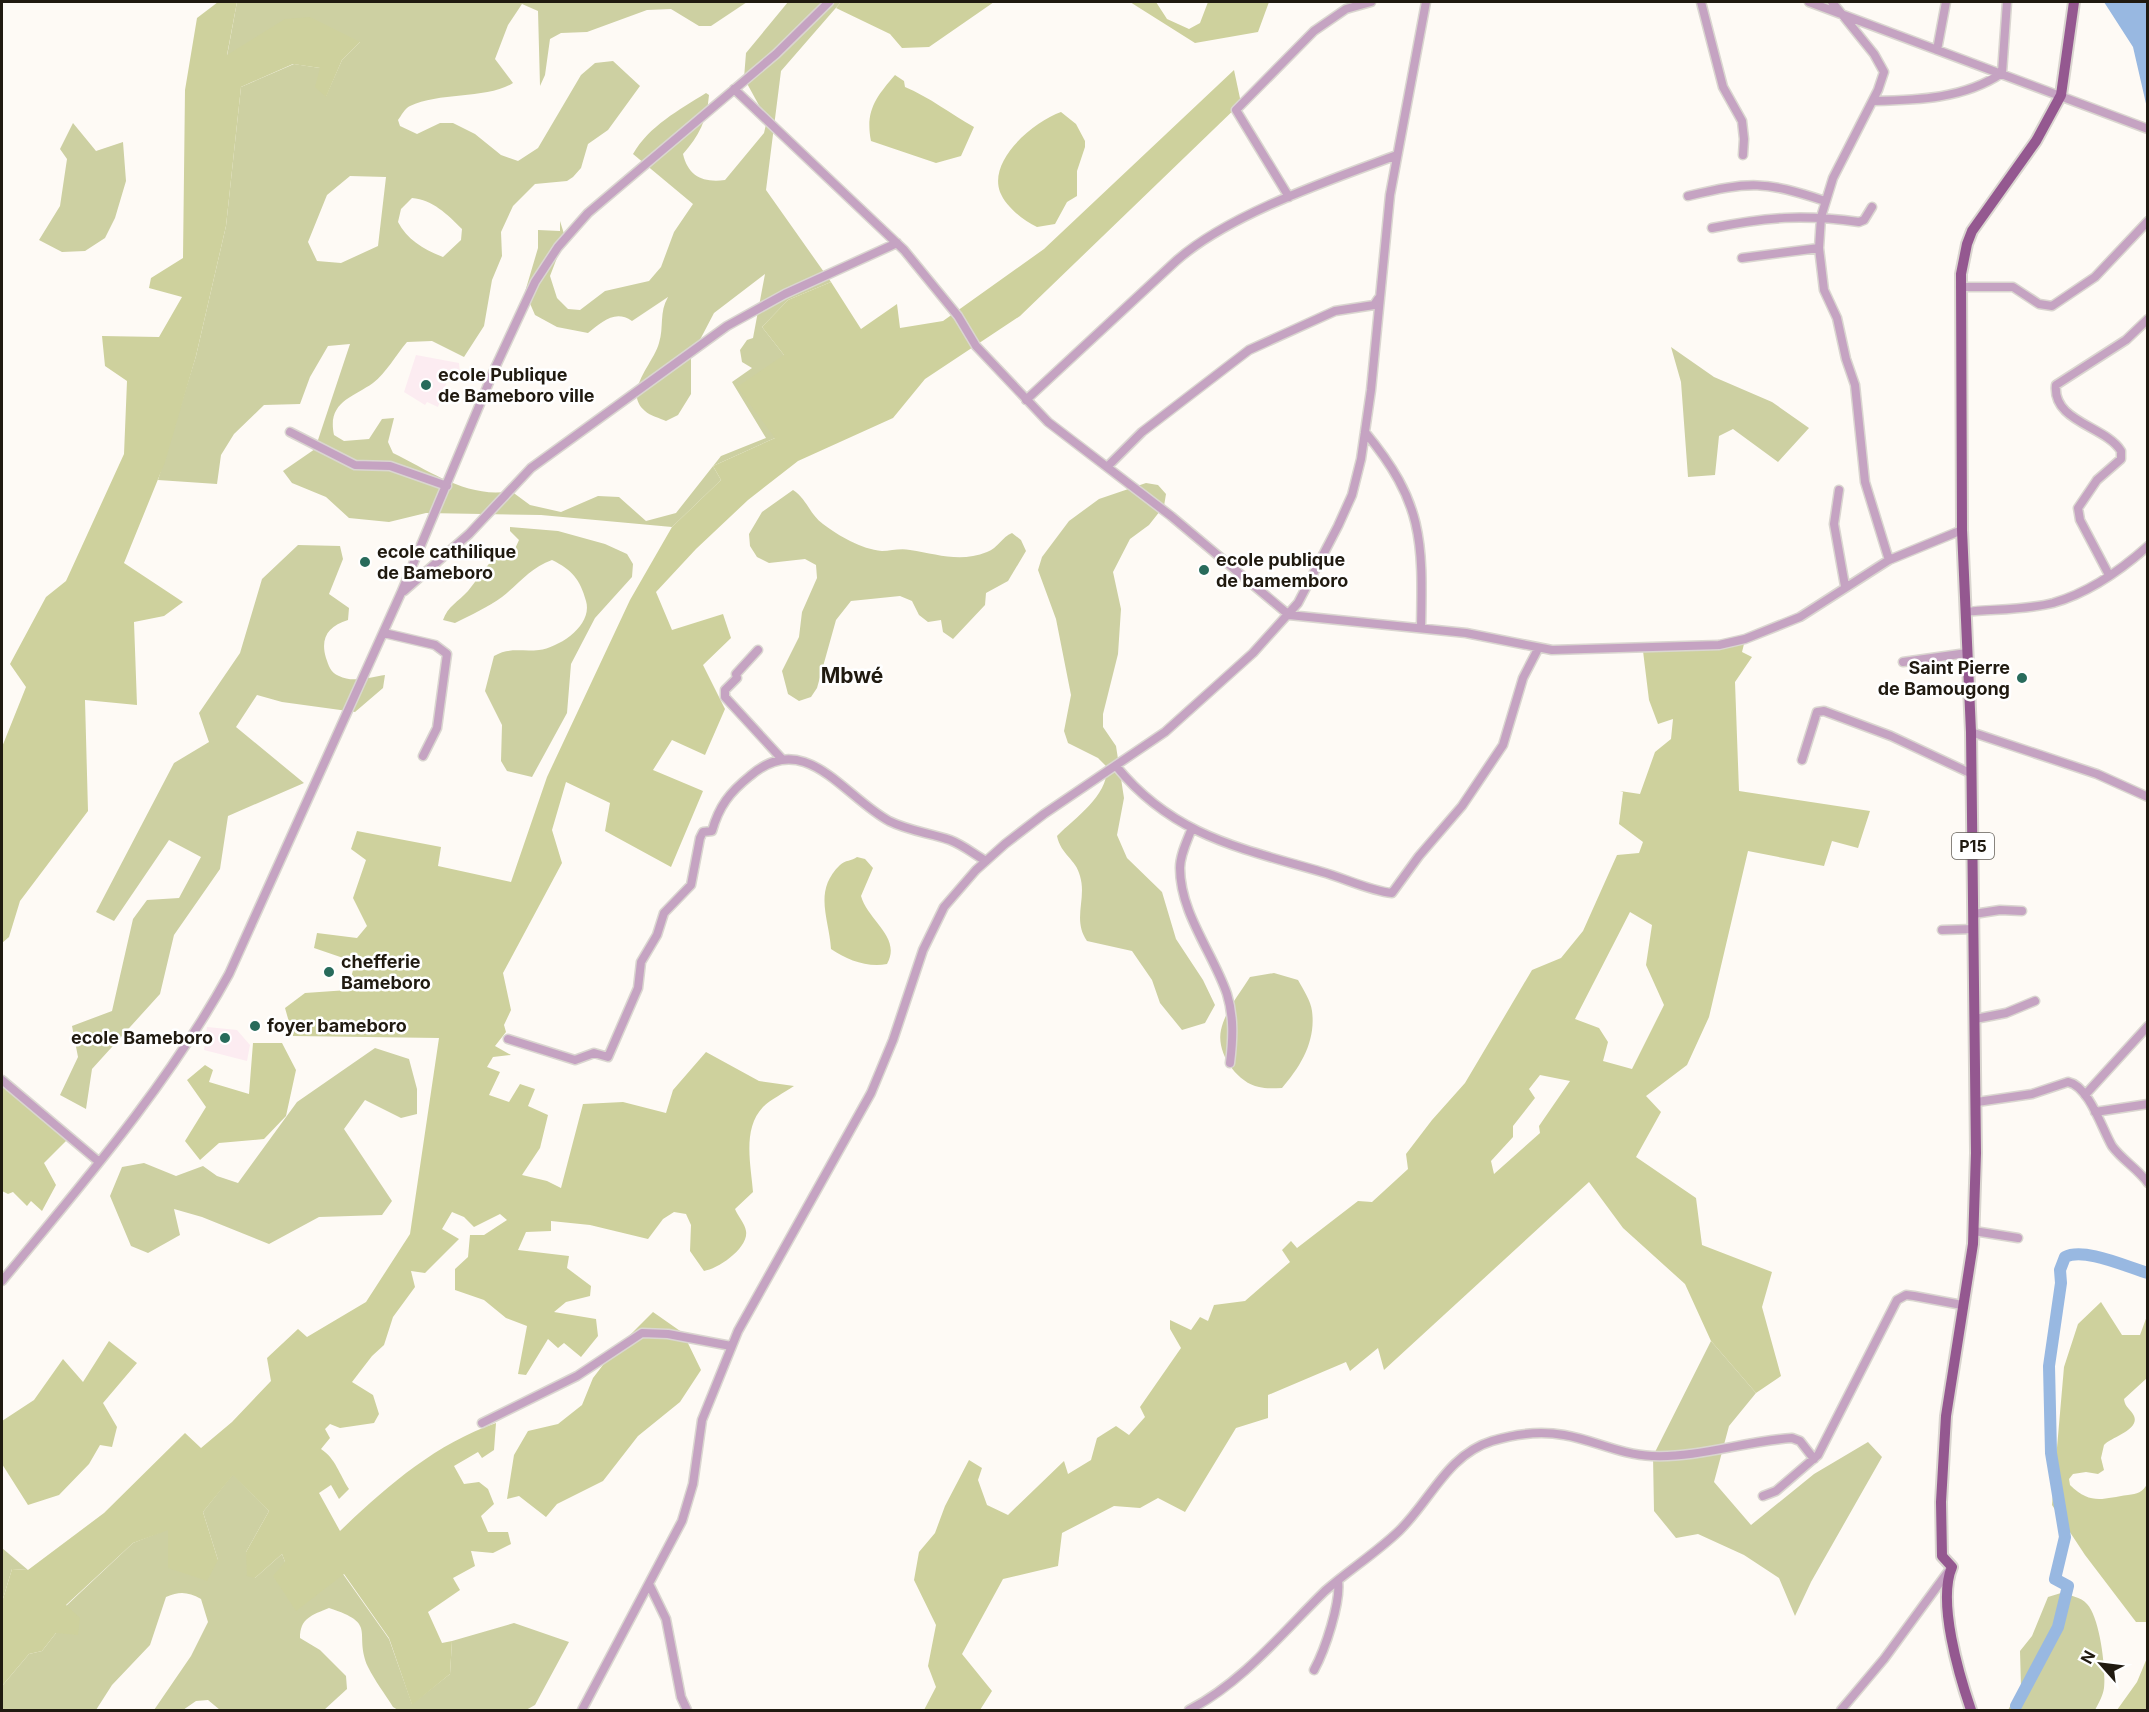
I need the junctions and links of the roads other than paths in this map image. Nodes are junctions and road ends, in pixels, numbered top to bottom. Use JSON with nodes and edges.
{"nodes":[{"id":1,"x":829,"y":2,"type":"edge"},
{"id":2,"x":1371,"y":2,"type":"edge"},
{"id":3,"x":1426,"y":2,"type":"edge"},
{"id":4,"x":1701,"y":2,"type":"edge"},
{"id":5,"x":1809,"y":2,"type":"edge"},
{"id":6,"x":1832,"y":2,"type":"edge"},
{"id":7,"x":1946,"y":2,"type":"edge"},
{"id":8,"x":2007,"y":2,"type":"edge"},
{"id":9,"x":2074,"y":2,"type":"edge"},
{"id":10,"x":1841,"y":12,"type":"junction"},
{"id":11,"x":1937,"y":50,"type":"junction"},
{"id":12,"x":2002,"y":73,"type":"junction"},
{"id":13,"x":734,"y":89,"type":"junction"},
{"id":14,"x":2061,"y":95,"type":"junction"},
{"id":15,"x":1873,"y":101,"type":"junction"},
{"id":16,"x":2148,"y":129,"type":"edge"},
{"id":17,"x":1397,"y":155,"type":"junction"},
{"id":18,"x":1743,"y":155,"type":"dead end"},
{"id":19,"x":1688,"y":196,"type":"dead end"},
{"id":20,"x":1289,"y":197,"type":"junction"},
{"id":21,"x":1825,"y":201,"type":"junction"},
{"id":22,"x":1872,"y":207,"type":"dead end"},
{"id":23,"x":1821,"y":217,"type":"junction"},
{"id":24,"x":2148,"y":220,"type":"edge"},
{"id":25,"x":1712,"y":228,"type":"dead end"},
{"id":26,"x":897,"y":243,"type":"junction"},
{"id":27,"x":1819,"y":248,"type":"junction"},
{"id":28,"x":1742,"y":258,"type":"dead end"},
{"id":29,"x":1960,"y":287,"type":"junction"},
{"id":30,"x":1378,"y":299,"type":"junction"},
{"id":31,"x":2148,"y":319,"type":"edge"},
{"id":32,"x":1026,"y":400,"type":"junction"},
{"id":33,"x":290,"y":432,"type":"dead end"},
{"id":34,"x":1365,"y":432,"type":"junction"},
{"id":35,"x":1107,"y":467,"type":"junction"},
{"id":36,"x":447,"y":486,"type":"junction"},
{"id":37,"x":1839,"y":490,"type":"dead end"},
{"id":38,"x":1962,"y":530,"type":"junction"},
{"id":39,"x":2148,"y":546,"type":"edge"},
{"id":40,"x":1889,"y":560,"type":"junction"},
{"id":41,"x":2109,"y":575,"type":"junction"},
{"id":42,"x":1845,"y":586,"type":"junction"},
{"id":43,"x":402,"y":593,"type":"junction"},
{"id":44,"x":1966,"y":612,"type":"junction"},
{"id":45,"x":1289,"y":615,"type":"junction"},
{"id":46,"x":1422,"y":627,"type":"junction"},
{"id":47,"x":384,"y":633,"type":"junction"},
{"id":48,"x":1539,"y":649,"type":"junction"},
{"id":49,"x":758,"y":650,"type":"dead end"},
{"id":50,"x":1967,"y":653,"type":"junction"},
{"id":51,"x":1903,"y":662,"type":"dead end"},
{"id":52,"x":1971,"y":732,"type":"junction"},
{"id":53,"x":423,"y":756,"type":"dead end"},
{"id":54,"x":781,"y":758,"type":"junction"},
{"id":55,"x":1803,"y":760,"type":"dead end"},
{"id":56,"x":1116,"y":766,"type":"junction"},
{"id":57,"x":1972,"y":774,"type":"junction"},
{"id":58,"x":2148,"y":797,"type":"edge"},
{"id":59,"x":1192,"y":828,"type":"junction"},
{"id":60,"x":986,"y":861,"type":"junction"},
{"id":61,"x":2022,"y":911,"type":"dead end"},
{"id":62,"x":1974,"y":914,"type":"junction"},
{"id":63,"x":1974,"y":929,"type":"junction"},
{"id":64,"x":1942,"y":930,"type":"dead end"},
{"id":65,"x":2035,"y":1001,"type":"dead end"},
{"id":66,"x":1975,"y":1019,"type":"junction"},
{"id":67,"x":2148,"y":1026,"type":"edge"},
{"id":68,"x":508,"y":1039,"type":"dead end"},
{"id":69,"x":1230,"y":1063,"type":"dead end"},
{"id":70,"x":2,"y":1080,"type":"edge"},
{"id":71,"x":2085,"y":1095,"type":"junction"},
{"id":72,"x":1977,"y":1102,"type":"junction"},
{"id":73,"x":2148,"y":1104,"type":"edge"},
{"id":74,"x":2095,"y":1112,"type":"junction"},
{"id":75,"x":98,"y":1161,"type":"junction"},
{"id":76,"x":2148,"y":1184,"type":"edge"},
{"id":77,"x":1974,"y":1231,"type":"junction"},
{"id":78,"x":2018,"y":1239,"type":"dead end"},
{"id":79,"x":2,"y":1281,"type":"edge"},
{"id":80,"x":1962,"y":1305,"type":"junction"},
{"id":81,"x":731,"y":1346,"type":"junction"},
{"id":82,"x":482,"y":1423,"type":"dead end"},
{"id":83,"x":1815,"y":1459,"type":"junction"},
{"id":84,"x":1763,"y":1496,"type":"dead end"},
{"id":85,"x":1952,"y":1567,"type":"junction"},
{"id":86,"x":1338,"y":1581,"type":"junction"},
{"id":87,"x":649,"y":1584,"type":"junction"},
{"id":88,"x":1314,"y":1670,"type":"dead end"},
{"id":89,"x":582,"y":1710,"type":"edge"},
{"id":90,"x":687,"y":1710,"type":"edge"},
{"id":91,"x":1189,"y":1710,"type":"edge"},
{"id":92,"x":1841,"y":1710,"type":"edge"},
{"id":93,"x":1971,"y":1710,"type":"edge"}],
"edges":[{"from":1,"to":13,"type":"street"},
{"from":2,"to":20,"type":"street"},
{"from":3,"to":17,"type":"street"},
{"from":4,"to":18,"type":"street"},
{"from":5,"to":10,"type":"street"},
{"from":6,"to":10,"type":"street"},
{"from":7,"to":11,"type":"street"},
{"from":8,"to":12,"type":"street"},
{"from":9,"to":14,"type":"main road","number":"P15"},
{"from":10,"to":11,"type":"street"},
{"from":10,"to":15,"type":"street"},
{"from":11,"to":12,"type":"street"},
{"from":12,"to":14,"type":"street"},
{"from":12,"to":15,"type":"street"},
{"from":13,"to":26,"type":"street"},
{"from":13,"to":36,"type":"street"},
{"from":14,"to":16,"type":"street"},
{"from":14,"to":29,"type":"main road","number":"P15"},
{"from":15,"to":21,"type":"street"},
{"from":17,"to":20,"type":"street"},
{"from":17,"to":30,"type":"street"},
{"from":19,"to":21,"type":"street"},
{"from":20,"to":32,"type":"street"},
{"from":21,"to":23,"type":"street"},
{"from":22,"to":23,"type":"street"},
{"from":23,"to":25,"type":"street"},
{"from":23,"to":27,"type":"street"},
{"from":24,"to":29,"type":"street"},
{"from":26,"to":32,"type":"street"},
{"from":26,"to":43,"type":"street"},
{"from":27,"to":28,"type":"street"},
{"from":27,"to":40,"type":"street"},
{"from":29,"to":38,"type":"main road","number":"P15"},
{"from":30,"to":34,"type":"street"},
{"from":30,"to":35,"type":"street"},
{"from":31,"to":41,"type":"street"},
{"from":32,"to":35,"type":"street"},
{"from":33,"to":36,"type":"street"},
{"from":34,"to":45,"type":"street"},
{"from":34,"to":46,"type":"street"},
{"from":35,"to":45,"type":"street"},
{"from":36,"to":43,"type":"street"},
{"from":37,"to":42,"type":"street"},
{"from":38,"to":40,"type":"street"},
{"from":38,"to":44,"type":"main road","number":"P15"},
{"from":39,"to":41,"type":"street"},
{"from":40,"to":42,"type":"street"},
{"from":41,"to":44,"type":"street"},
{"from":42,"to":48,"type":"street"},
{"from":43,"to":47,"type":"street"},
{"from":44,"to":50,"type":"main road","number":"P15"},
{"from":45,"to":46,"type":"street"},
{"from":45,"to":56,"type":"street"},
{"from":46,"to":48,"type":"street"},
{"from":47,"to":53,"type":"street"},
{"from":47,"to":75,"type":"street"},
{"from":48,"to":59,"type":"street"},
{"from":49,"to":54,"type":"street"},
{"from":50,"to":51,"type":"street"},
{"from":50,"to":52,"type":"main road","number":"P15"},
{"from":52,"to":57,"type":"main road","number":"P15"},
{"from":52,"to":58,"type":"street"},
{"from":54,"to":60,"type":"street"},
{"from":54,"to":68,"type":"street"},
{"from":55,"to":57,"type":"street"},
{"from":56,"to":59,"type":"street"},
{"from":56,"to":60,"type":"street"},
{"from":57,"to":62,"type":"main road","number":"P15"},
{"from":59,"to":69,"type":"street"},
{"from":60,"to":81,"type":"street"},
{"from":61,"to":62,"type":"street"},
{"from":62,"to":63,"type":"main road","number":"P15"},
{"from":63,"to":64,"type":"street"},
{"from":63,"to":66,"type":"main road","number":"P15"},
{"from":65,"to":66,"type":"street"},
{"from":66,"to":72,"type":"main road","number":"P15"},
{"from":67,"to":71,"type":"street"},
{"from":70,"to":75,"type":"street"},
{"from":71,"to":72,"type":"street"},
{"from":71,"to":74,"type":"street"},
{"from":72,"to":77,"type":"main road","number":"P15"},
{"from":73,"to":74,"type":"street"},
{"from":74,"to":76,"type":"street"},
{"from":75,"to":79,"type":"street"},
{"from":77,"to":78,"type":"street"},
{"from":77,"to":80,"type":"main road","number":"P15"},
{"from":80,"to":83,"type":"street"},
{"from":80,"to":85,"type":"main road","number":"P15"},
{"from":81,"to":82,"type":"street"},
{"from":81,"to":87,"type":"street"},
{"from":83,"to":84,"type":"street"},
{"from":83,"to":86,"type":"street"},
{"from":85,"to":92,"type":"street"},
{"from":85,"to":93,"type":"main road"},
{"from":86,"to":88,"type":"street"},
{"from":86,"to":91,"type":"street"},
{"from":87,"to":89,"type":"street"},
{"from":87,"to":90,"type":"street"}]}
